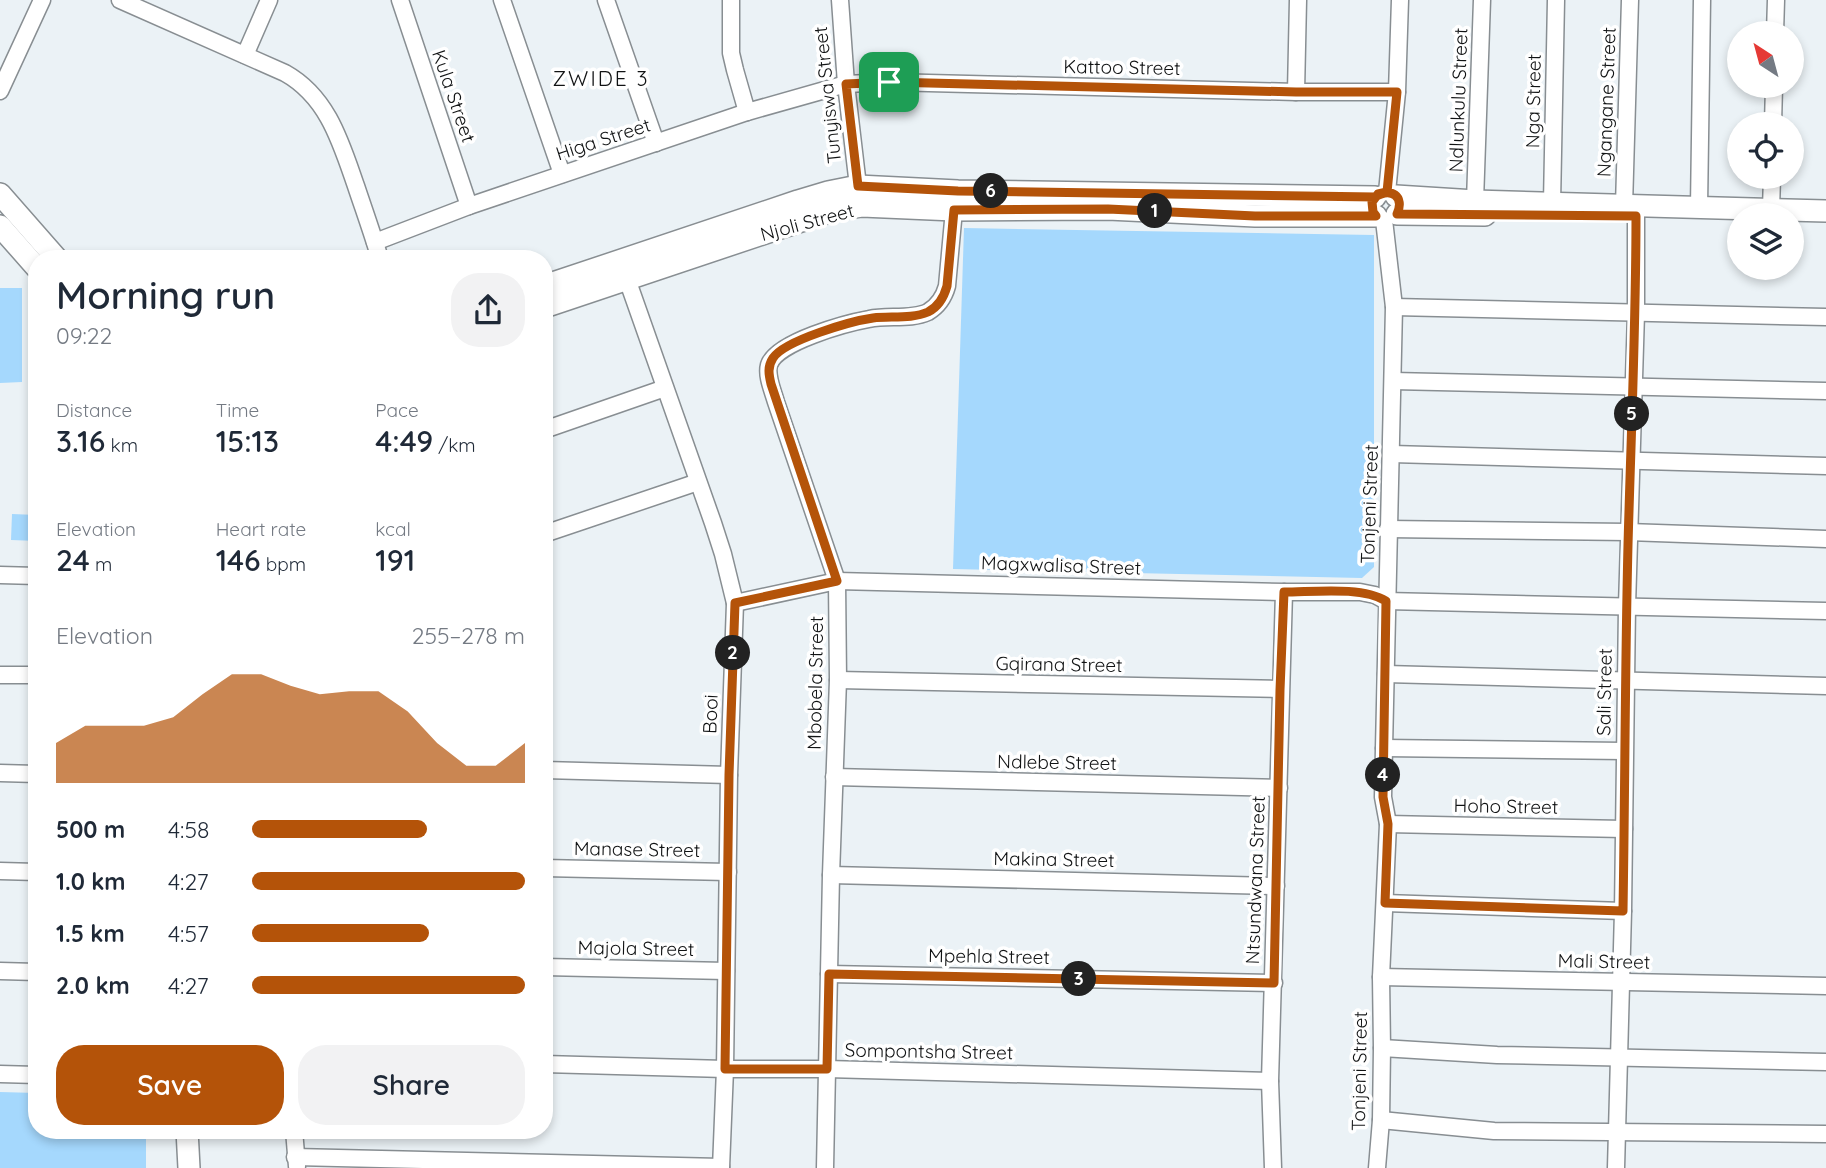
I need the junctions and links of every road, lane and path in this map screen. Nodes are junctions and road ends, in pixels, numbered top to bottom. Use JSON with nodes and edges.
{"nodes":[{"id":1,"x":42,"y":0,"type":"edge"},
{"id":2,"x":120,"y":0,"type":"edge"},
{"id":3,"x":269,"y":0,"type":"edge"},
{"id":4,"x":400,"y":0,"type":"edge"},
{"id":5,"x":502,"y":0,"type":"edge"},
{"id":6,"x":606,"y":0,"type":"edge"},
{"id":7,"x":732,"y":0,"type":"edge"},
{"id":8,"x":840,"y":0,"type":"edge"},
{"id":9,"x":1298,"y":0,"type":"edge"},
{"id":10,"x":1400,"y":0,"type":"edge"},
{"id":11,"x":1482,"y":0,"type":"edge"},
{"id":12,"x":1556,"y":0,"type":"edge"},
{"id":13,"x":1630,"y":0,"type":"edge"},
{"id":14,"x":1702,"y":0,"type":"edge"},
{"id":15,"x":1776,"y":0,"type":"edge"},
{"id":16,"x":156,"y":7,"type":"edge"},
{"id":17,"x":1775,"y":21,"type":"edge"},
{"id":18,"x":245,"y":55,"type":"junction"},
{"id":19,"x":846,"y":84,"type":"junction"},
{"id":20,"x":0,"y":91,"type":"edge"},
{"id":21,"x":1296,"y":92,"type":"junction"},
{"id":22,"x":1397,"y":92,"type":"junction"},
{"id":23,"x":747,"y":112,"type":"junction"},
{"id":24,"x":656,"y":143,"type":"junction"},
{"id":25,"x":562,"y":174,"type":"junction"},
{"id":26,"x":858,"y":186,"type":"junction"},
{"id":27,"x":0,"y":194,"type":"edge"},
{"id":28,"x":1475,"y":201,"type":"junction"},
{"id":29,"x":1552,"y":203,"type":"junction"},
{"id":30,"x":469,"y":206,"type":"junction"},
{"id":31,"x":1386,"y":206,"type":"junction"},
{"id":32,"x":1699,"y":207,"type":"junction"},
{"id":33,"x":1727,"y":208,"type":"edge"},
{"id":34,"x":954,"y":210,"type":"junction"},
{"id":35,"x":1804,"y":210,"type":"edge"},
{"id":36,"x":1630,"y":211,"type":"junction"},
{"id":37,"x":1826,"y":211,"type":"edge"},
{"id":38,"x":1727,"y":216,"type":"edge"},
{"id":39,"x":1804,"y":218,"type":"edge"},
{"id":40,"x":1826,"y":219,"type":"edge"},
{"id":41,"x":0,"y":226,"type":"edge"},
{"id":42,"x":375,"y":242,"type":"junction"},
{"id":43,"x":49,"y":250,"type":"edge"},
{"id":44,"x":377,"y":250,"type":"edge"},
{"id":45,"x":28,"y":258,"type":"edge"},
{"id":46,"x":627,"y":279,"type":"junction"},
{"id":47,"x":553,"y":283,"type":"edge"},
{"id":48,"x":553,"y":304,"type":"edge"},
{"id":49,"x":1394,"y":307,"type":"junction"},
{"id":50,"x":1636,"y":313,"type":"junction"},
{"id":51,"x":1826,"y":317,"type":"edge"},
{"id":52,"x":1393,"y":380,"type":"junction"},
{"id":53,"x":1632,"y":387,"type":"junction"},
{"id":54,"x":665,"y":388,"type":"junction"},
{"id":55,"x":1826,"y":391,"type":"edge"},
{"id":56,"x":553,"y":427,"type":"edge"},
{"id":57,"x":1392,"y":454,"type":"junction"},
{"id":58,"x":1630,"y":460,"type":"junction"},
{"id":59,"x":1826,"y":466,"type":"edge"},
{"id":60,"x":698,"y":481,"type":"junction"},
{"id":61,"x":1388,"y":529,"type":"junction"},
{"id":62,"x":553,"y":531,"type":"edge"},
{"id":63,"x":1628,"y":532,"type":"junction"},
{"id":64,"x":1826,"y":539,"type":"edge"},
{"id":65,"x":0,"y":575,"type":"edge"},
{"id":66,"x":28,"y":576,"type":"edge"},
{"id":67,"x":837,"y":581,"type":"junction"},
{"id":68,"x":1284,"y":592,"type":"junction"},
{"id":69,"x":1386,"y":601,"type":"junction"},
{"id":70,"x":735,"y":603,"type":"junction"},
{"id":71,"x":1627,"y":606,"type":"junction"},
{"id":72,"x":1826,"y":611,"type":"edge"},
{"id":73,"x":1386,"y":674,"type":"junction"},
{"id":74,"x":0,"y":675,"type":"edge"},
{"id":75,"x":28,"y":675,"type":"edge"},
{"id":76,"x":838,"y":680,"type":"junction"},
{"id":77,"x":1626,"y":680,"type":"junction"},
{"id":78,"x":1826,"y":686,"type":"edge"},
{"id":79,"x":1280,"y":690,"type":"junction"},
{"id":80,"x":1384,"y":748,"type":"junction"},
{"id":81,"x":1624,"y":751,"type":"junction"},
{"id":82,"x":553,"y":770,"type":"edge"},
{"id":83,"x":0,"y":773,"type":"edge"},
{"id":84,"x":28,"y":774,"type":"edge"},
{"id":85,"x":729,"y":775,"type":"junction"},
{"id":86,"x":834,"y":777,"type":"junction"},
{"id":87,"x":1279,"y":788,"type":"junction"},
{"id":88,"x":1388,"y":824,"type":"junction"},
{"id":89,"x":1624,"y":829,"type":"junction"},
{"id":90,"x":553,"y":868,"type":"edge"},
{"id":91,"x":0,"y":871,"type":"edge"},
{"id":92,"x":28,"y":872,"type":"edge"},
{"id":93,"x":728,"y":872,"type":"junction"},
{"id":94,"x":831,"y":875,"type":"junction"},
{"id":95,"x":1276,"y":886,"type":"junction"},
{"id":96,"x":1385,"y":903,"type":"junction"},
{"id":97,"x":1623,"y":911,"type":"junction"},
{"id":98,"x":553,"y":967,"type":"edge"},
{"id":99,"x":0,"y":971,"type":"edge"},
{"id":100,"x":28,"y":971,"type":"edge"},
{"id":101,"x":726,"y":971,"type":"junction"},
{"id":102,"x":829,"y":974,"type":"junction"},
{"id":103,"x":1381,"y":977,"type":"junction"},
{"id":104,"x":1621,"y":982,"type":"junction"},
{"id":105,"x":1274,"y":983,"type":"junction"},
{"id":106,"x":1826,"y":986,"type":"edge"},
{"id":107,"x":1382,"y":1048,"type":"junction"},
{"id":108,"x":1619,"y":1057,"type":"junction"},
{"id":109,"x":1826,"y":1062,"type":"edge"},
{"id":110,"x":553,"y":1064,"type":"edge"},
{"id":111,"x":725,"y":1069,"type":"junction"},
{"id":112,"x":827,"y":1069,"type":"junction"},
{"id":113,"x":0,"y":1074,"type":"edge"},
{"id":114,"x":28,"y":1075,"type":"edge"},
{"id":115,"x":1270,"y":1081,"type":"junction"},
{"id":116,"x":1381,"y":1120,"type":"junction"},
{"id":117,"x":1616,"y":1133,"type":"junction"},
{"id":118,"x":1826,"y":1134,"type":"edge"},
{"id":119,"x":187,"y":1139,"type":"edge"},
{"id":120,"x":295,"y":1139,"type":"edge"},
{"id":121,"x":296,"y":1163,"type":"edge"},
{"id":122,"x":721,"y":1167,"type":"edge"},
{"id":123,"x":189,"y":1168,"type":"edge"},
{"id":124,"x":825,"y":1168,"type":"edge"},
{"id":125,"x":1273,"y":1168,"type":"edge"},
{"id":126,"x":1377,"y":1168,"type":"edge"},
{"id":127,"x":1616,"y":1168,"type":"edge"}],
"edges":[{"from":1,"to":20,"type":"street"},
{"from":2,"to":16,"type":"street"},
{"from":3,"to":18,"type":"street"},
{"from":4,"to":30,"type":"street","name":"Kula Street"},
{"from":5,"to":25,"type":"street"},
{"from":6,"to":24,"type":"street"},
{"from":7,"to":23,"type":"street"},
{"from":8,"to":19,"type":"street","name":"Tunyiswa Street"},
{"from":9,"to":21,"type":"street"},
{"from":10,"to":22,"type":"street","name":"Tonjeni Street"},
{"from":11,"to":28,"type":"street","name":"Ndlunkulu Street"},
{"from":12,"to":29,"type":"street","name":"Nga Street"},
{"from":13,"to":36,"type":"street","name":"Ngangane Street"},
{"from":14,"to":32,"type":"street"},
{"from":15,"to":17,"type":"street"},
{"from":16,"to":18,"type":"street"},
{"from":18,"to":42,"type":"street"},
{"from":19,"to":21,"type":"street","name":"Kattoo Street"},
{"from":19,"to":23,"type":"street","name":"Higa Street"},
{"from":19,"to":26,"type":"street","name":"Tunyiswa Street"},
{"from":21,"to":22,"type":"street","name":"Kattoo Street"},
{"from":22,"to":31,"type":"street","name":"Tonjeni Street"},
{"from":23,"to":24,"type":"street","name":"Higa Street"},
{"from":24,"to":25,"type":"street","name":"Higa Street"},
{"from":25,"to":30,"type":"street","name":"Higa Street"},
{"from":26,"to":31,"type":"main road","name":"Njoli Street"},
{"from":26,"to":47,"type":"main road","name":"Njoli Street"},
{"from":27,"to":43,"type":"main road"},
{"from":28,"to":29,"type":"main road","name":"Njoli Street"},
{"from":28,"to":31,"type":"main road","name":"Njoli Street"},
{"from":29,"to":36,"type":"main road","name":"Njoli Street"},
{"from":30,"to":42,"type":"street","name":"Higa Street"},
{"from":31,"to":34,"type":"main road","name":"Njoli Street"},
{"from":31,"to":36,"type":"main road","name":"Njoli Street"},
{"from":31,"to":49,"type":"street","name":"Tonjeni Street"},
{"from":32,"to":33,"type":"main road","name":"Njoli Street"},
{"from":32,"to":36,"type":"main road","name":"Njoli Street"},
{"from":34,"to":46,"type":"main road","name":"Njoli Street"},
{"from":34,"to":67,"type":"street","name":"Mbobela Street"},
{"from":35,"to":37,"type":"main road","name":"Njoli Street"},
{"from":36,"to":38,"type":"main road","name":"Njoli Street"},
{"from":36,"to":50,"type":"street","name":"Sali Street"},
{"from":39,"to":40,"type":"main road"},
{"from":41,"to":45,"type":"main road"},
{"from":42,"to":44,"type":"street"},
{"from":46,"to":48,"type":"main road","name":"Njoli Street"},
{"from":46,"to":54,"type":"street","name":"Booi"},
{"from":49,"to":50,"type":"street"},
{"from":49,"to":52,"type":"street","name":"Tonjeni Street"},
{"from":50,"to":51,"type":"street"},
{"from":50,"to":53,"type":"street","name":"Sali Street"},
{"from":52,"to":53,"type":"street"},
{"from":52,"to":57,"type":"street","name":"Tonjeni Street"},
{"from":53,"to":55,"type":"street"},
{"from":53,"to":58,"type":"street","name":"Sali Street"},
{"from":54,"to":56,"type":"street"},
{"from":54,"to":60,"type":"street","name":"Booi"},
{"from":57,"to":58,"type":"street"},
{"from":57,"to":61,"type":"street","name":"Tonjeni Street"},
{"from":58,"to":59,"type":"street"},
{"from":58,"to":63,"type":"street","name":"Sali Street"},
{"from":60,"to":62,"type":"street"},
{"from":60,"to":70,"type":"street","name":"Booi"},
{"from":61,"to":63,"type":"street"},
{"from":61,"to":69,"type":"street","name":"Tonjeni Street"},
{"from":63,"to":64,"type":"street"},
{"from":63,"to":71,"type":"street","name":"Sali Street"},
{"from":65,"to":66,"type":"street"},
{"from":67,"to":68,"type":"street","name":"Magxwalisa Street"},
{"from":67,"to":70,"type":"street","name":"Magxwalisa Street"},
{"from":67,"to":76,"type":"street","name":"Mbobela Street"},
{"from":68,"to":69,"type":"street","name":"Magxwalisa Street"},
{"from":68,"to":79,"type":"street","name":"Ntsundwana Street"},
{"from":69,"to":71,"type":"street","name":"Magxwalisa Street"},
{"from":69,"to":73,"type":"street","name":"Tonjeni Street"},
{"from":70,"to":85,"type":"street","name":"Booi"},
{"from":71,"to":72,"type":"street","name":"Magxwalisa Street"},
{"from":71,"to":77,"type":"street","name":"Sali Street"},
{"from":73,"to":77,"type":"street"},
{"from":73,"to":80,"type":"street","name":"Tonjeni Street"},
{"from":74,"to":75,"type":"street"},
{"from":76,"to":79,"type":"street","name":"Gqirana Street"},
{"from":76,"to":86,"type":"street","name":"Mbobela Street"},
{"from":77,"to":78,"type":"street"},
{"from":77,"to":81,"type":"street","name":"Sali Street"},
{"from":79,"to":87,"type":"street","name":"Ntsundwana Street"},
{"from":80,"to":81,"type":"street"},
{"from":80,"to":88,"type":"street","name":"Tonjeni Street"},
{"from":81,"to":89,"type":"street","name":"Sali Street"},
{"from":82,"to":85,"type":"street"},
{"from":83,"to":84,"type":"street"},
{"from":85,"to":93,"type":"street","name":"Booi"},
{"from":86,"to":87,"type":"street","name":"Ndlebe Street"},
{"from":86,"to":94,"type":"street","name":"Mbobela Street"},
{"from":87,"to":95,"type":"street","name":"Ntsundwana Street"},
{"from":88,"to":89,"type":"street","name":"Hoho Street"},
{"from":88,"to":96,"type":"street","name":"Tonjeni Street"},
{"from":89,"to":97,"type":"street","name":"Sali Street"},
{"from":90,"to":93,"type":"street","name":"Manase Street"},
{"from":91,"to":92,"type":"street"},
{"from":93,"to":101,"type":"street","name":"Booi"},
{"from":94,"to":95,"type":"street","name":"Makina Street"},
{"from":94,"to":102,"type":"street","name":"Mbobela Street"},
{"from":95,"to":105,"type":"street","name":"Ntsundwana Street"},
{"from":96,"to":97,"type":"street"},
{"from":96,"to":103,"type":"street","name":"Tonjeni Street"},
{"from":97,"to":104,"type":"street","name":"Sali Street"},
{"from":98,"to":101,"type":"street","name":"Majola Street"},
{"from":99,"to":100,"type":"street"},
{"from":101,"to":111,"type":"street","name":"Booi"},
{"from":102,"to":105,"type":"street","name":"Mpehla Street"},
{"from":102,"to":112,"type":"street","name":"Mbobela Street"},
{"from":103,"to":104,"type":"street","name":"Mali Street"},
{"from":103,"to":107,"type":"street","name":"Tonjeni Street"},
{"from":104,"to":106,"type":"street","name":"Mali Street"},
{"from":104,"to":108,"type":"street","name":"Sali Street"},
{"from":105,"to":115,"type":"street","name":"Ntsundwana Street"},
{"from":107,"to":108,"type":"street"},
{"from":107,"to":116,"type":"street","name":"Tonjeni Street"},
{"from":108,"to":109,"type":"street"},
{"from":108,"to":117,"type":"street","name":"Sali Street"},
{"from":110,"to":111,"type":"street","name":"Sompontsha Street"},
{"from":111,"to":112,"type":"street","name":"Sompontsha Street"},
{"from":111,"to":122,"type":"street","name":"Booi"},
{"from":112,"to":115,"type":"street","name":"Sompontsha Street"},
{"from":112,"to":124,"type":"street","name":"Mbobela Street"},
{"from":113,"to":114,"type":"street"},
{"from":115,"to":125,"type":"street","name":"Ntsundwana Street"},
{"from":116,"to":117,"type":"street"},
{"from":116,"to":126,"type":"street","name":"Tonjeni Street"},
{"from":117,"to":118,"type":"street"},
{"from":117,"to":127,"type":"street","name":"Sali Street"},
{"from":119,"to":123,"type":"main road"},
{"from":120,"to":121,"type":"street"},
{"from":121,"to":122,"type":"street"}]}
